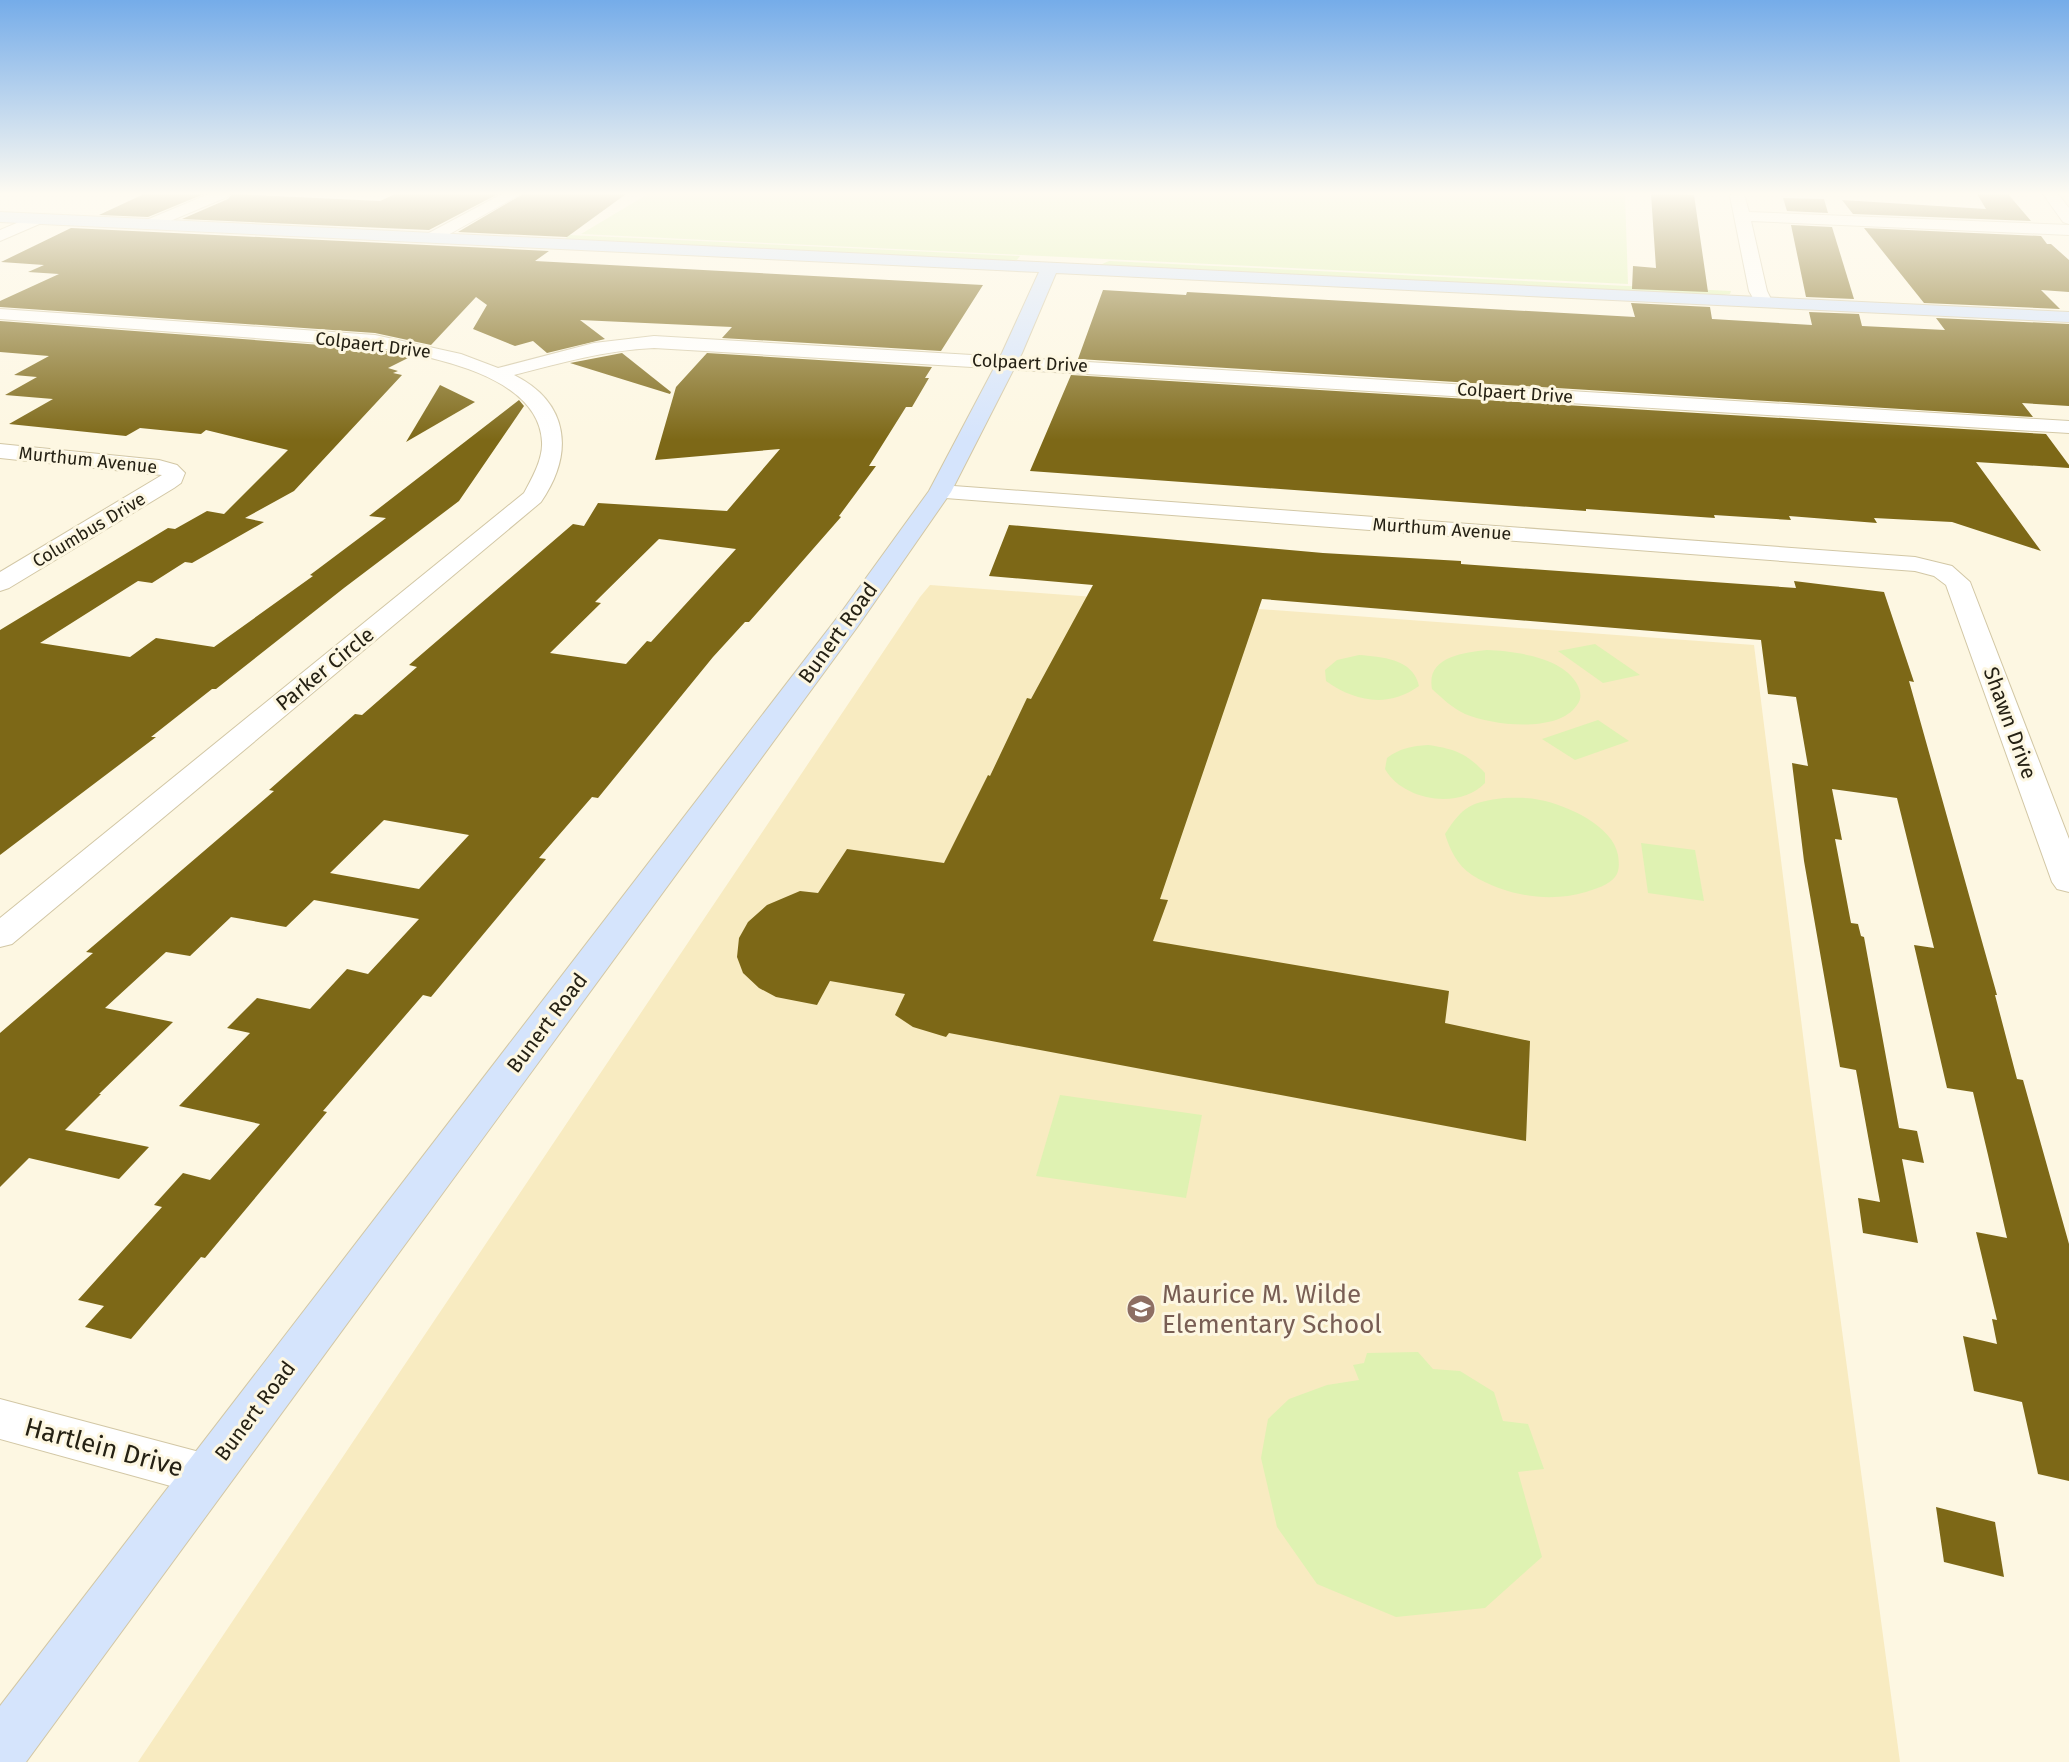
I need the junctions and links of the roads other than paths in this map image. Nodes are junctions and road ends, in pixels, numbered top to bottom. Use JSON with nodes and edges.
{"nodes":[{"id":1,"x":1046,"y":276,"type":"edge"},
{"id":2,"x":1228,"y":276,"type":"edge"},
{"id":3,"x":1755,"y":276,"type":"edge"},
{"id":4,"x":1763,"y":301,"type":"junction"},
{"id":5,"x":0,"y":314,"type":"edge"},
{"id":6,"x":2069,"y":317,"type":"edge"},
{"id":7,"x":1008,"y":362,"type":"junction"},
{"id":8,"x":498,"y":374,"type":"junction"},
{"id":9,"x":2069,"y":427,"type":"edge"},
{"id":10,"x":0,"y":451,"type":"edge"},
{"id":11,"x":174,"y":473,"type":"joint"},
{"id":12,"x":940,"y":492,"type":"junction"},
{"id":13,"x":1943,"y":571,"type":"joint"},
{"id":14,"x":0,"y":583,"type":"edge"},
{"id":15,"x":2069,"y":882,"type":"edge"},
{"id":16,"x":0,"y":936,"type":"edge"},
{"id":17,"x":0,"y":1419,"type":"edge"},
{"id":18,"x":207,"y":1475,"type":"junction"},
{"id":19,"x":0,"y":1751,"type":"edge"}],
"edges":[{"from":1,"to":7,"type":"street","name":"Bunert Road"},
{"from":2,"to":4,"type":"street"},
{"from":3,"to":4,"type":"street"},
{"from":4,"to":6,"type":"street"},
{"from":5,"to":8,"type":"street","name":"Colpaert Drive"},
{"from":7,"to":8,"type":"street","name":"Colpaert Drive"},
{"from":7,"to":9,"type":"street","name":"Colpaert Drive"},
{"from":7,"to":12,"type":"street","name":"Bunert Road"},
{"from":8,"to":16,"type":"street","name":"Parker Circle"},
{"from":10,"to":11,"type":"street","name":"Murthum Avenue"},
{"from":11,"to":14,"type":"street","name":"Columbus Drive"},
{"from":12,"to":13,"type":"street","name":"Murthum Avenue"},
{"from":12,"to":18,"type":"street","name":"Bunert Road"},
{"from":13,"to":15,"type":"street","name":"Shawn Drive"},
{"from":17,"to":18,"type":"street","name":"Hartlein Drive"},
{"from":18,"to":19,"type":"street","name":"Bunert Road"}]}
